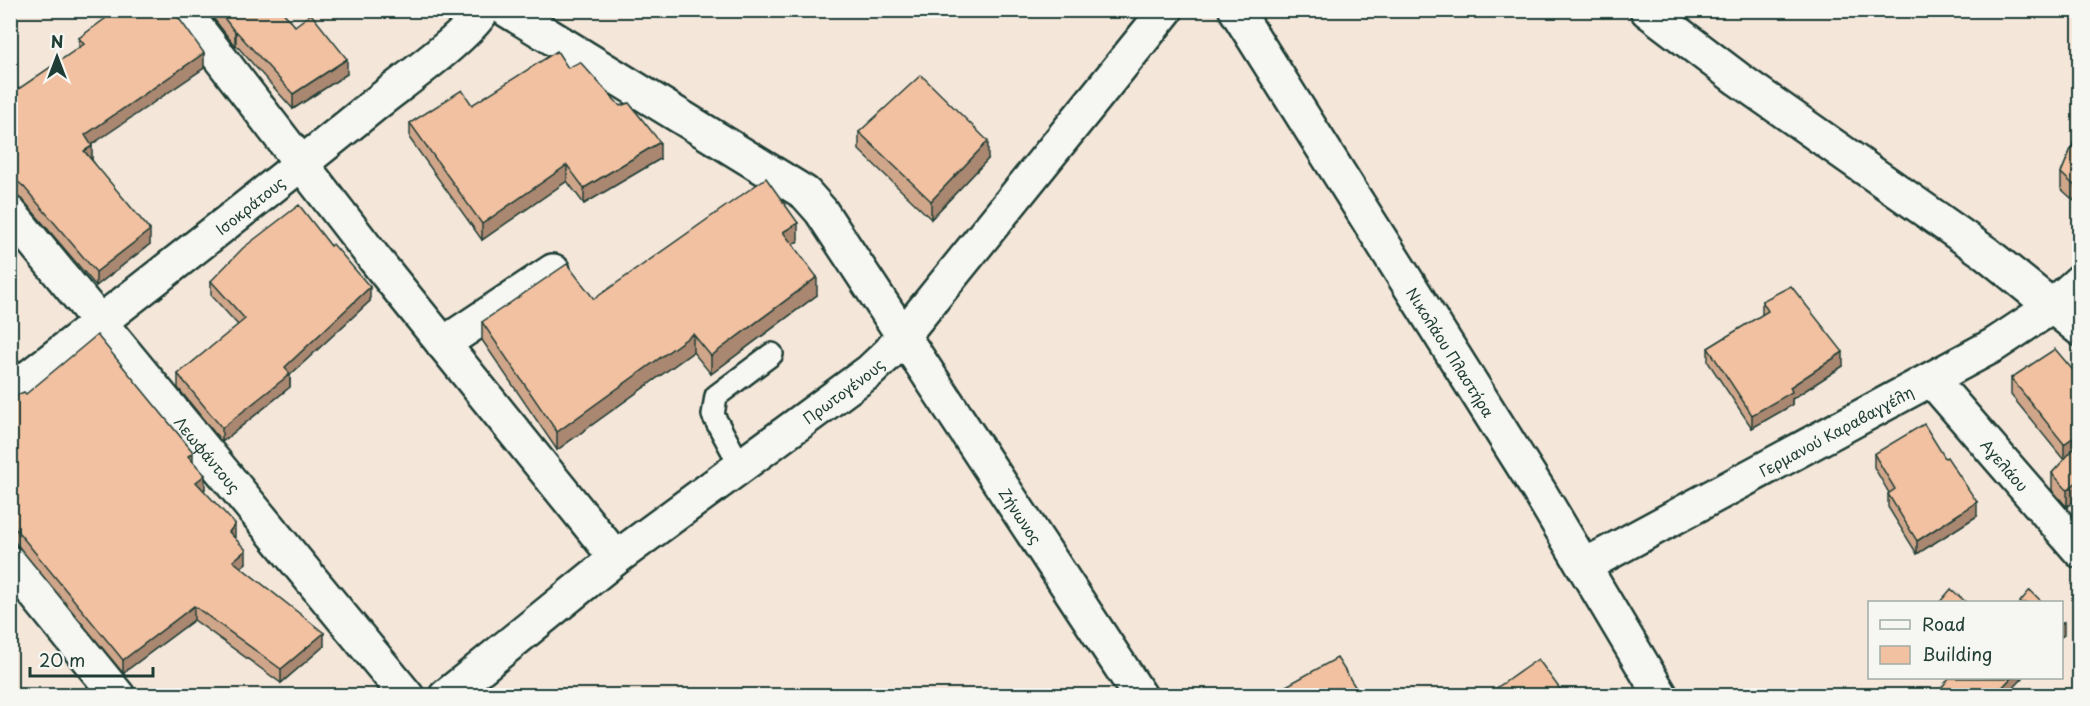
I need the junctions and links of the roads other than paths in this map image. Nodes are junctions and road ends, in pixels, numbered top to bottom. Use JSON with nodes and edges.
{"nodes":[{"id":1,"x":183,"y":10,"type":"edge"},
{"id":2,"x":483,"y":10,"type":"edge"},
{"id":3,"x":507,"y":10,"type":"edge"},
{"id":4,"x":1166,"y":10,"type":"edge"},
{"id":5,"x":1236,"y":10,"type":"edge"},
{"id":6,"x":1647,"y":10,"type":"edge"},
{"id":7,"x":301,"y":165,"type":"junction"},
{"id":8,"x":10,"y":213,"type":"edge"},
{"id":9,"x":553,"y":271,"type":"edge"},
{"id":10,"x":2079,"y":281,"type":"edge"},
{"id":11,"x":2050,"y":308,"type":"junction"},
{"id":12,"x":100,"y":322,"type":"junction"},
{"id":13,"x":2079,"y":329,"type":"edge"},
{"id":14,"x":904,"y":335,"type":"junction"},
{"id":15,"x":443,"y":344,"type":"junction"},
{"id":16,"x":772,"y":354,"type":"dead end"},
{"id":17,"x":1932,"y":380,"type":"junction"},
{"id":18,"x":10,"y":393,"type":"edge"},
{"id":19,"x":740,"y":465,"type":"junction"},
{"id":20,"x":2079,"y":551,"type":"edge"},
{"id":21,"x":616,"y":558,"type":"junction"},
{"id":22,"x":10,"y":563,"type":"edge"},
{"id":23,"x":1584,"y":566,"type":"junction"},
{"id":24,"x":1134,"y":694,"type":"edge"},
{"id":25,"x":118,"y":696,"type":"edge"},
{"id":26,"x":407,"y":696,"type":"edge"},
{"id":27,"x":446,"y":696,"type":"edge"},
{"id":28,"x":1661,"y":696,"type":"edge"}],
"edges":[{"from":1,"to":7,"type":"street"},
{"from":2,"to":7,"type":"street","name":"Ισοκράτους"},
{"from":3,"to":14,"type":"street","name":"Ζήνωνος"},
{"from":4,"to":14,"type":"street","name":"Πρωτογένους"},
{"from":5,"to":23,"type":"street","name":"Νικολάου Πλαστήρα"},
{"from":6,"to":11,"type":"street"},
{"from":7,"to":12,"type":"street","name":"Ισοκράτους"},
{"from":7,"to":15,"type":"street"},
{"from":8,"to":12,"type":"street","name":"Λεωφάντους"},
{"from":9,"to":15,"type":"street"},
{"from":10,"to":11,"type":"street","name":"Γερμανού Καραβαγγέλη"},
{"from":11,"to":13,"type":"street"},
{"from":11,"to":17,"type":"street","name":"Γερμανού Καραβαγγέλη"},
{"from":12,"to":18,"type":"street","name":"Ισοκράτους"},
{"from":12,"to":26,"type":"street","name":"Λεωφάντους"},
{"from":14,"to":19,"type":"street","name":"Πρωτογένους"},
{"from":14,"to":24,"type":"street","name":"Ζήνωνος"},
{"from":15,"to":21,"type":"street"},
{"from":16,"to":19,"type":"lane"},
{"from":17,"to":20,"type":"street","name":"Αγελάου"},
{"from":17,"to":23,"type":"street","name":"Γερμανού Καραβαγγέλη"},
{"from":19,"to":21,"type":"street","name":"Πρωτογένους"},
{"from":21,"to":27,"type":"street","name":"Πρωτογένους"},
{"from":22,"to":25,"type":"street"},
{"from":23,"to":28,"type":"street","name":"Νικολάου Πλαστήρα"}]}
